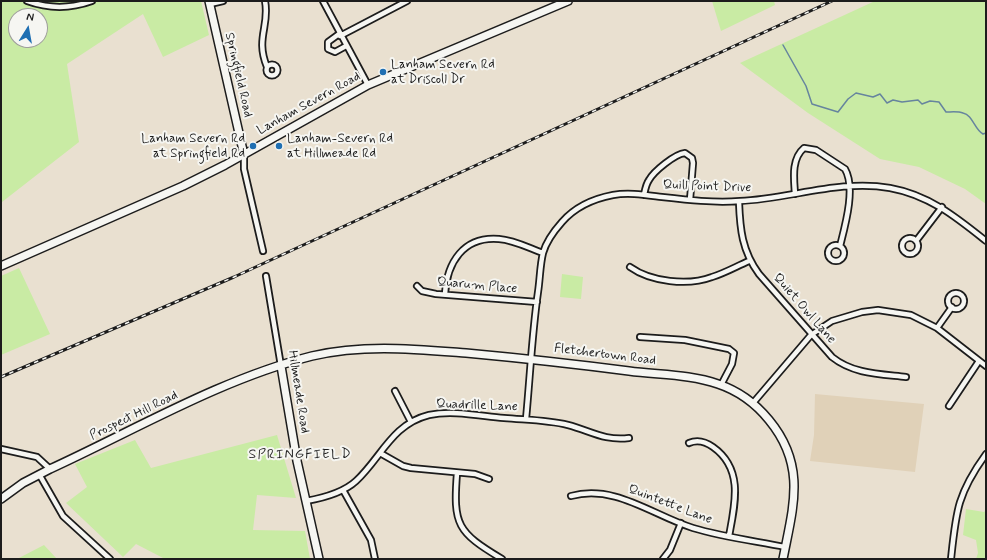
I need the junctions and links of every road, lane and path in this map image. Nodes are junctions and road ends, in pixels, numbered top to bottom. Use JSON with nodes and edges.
{"nodes":[{"id":1,"x":27,"y":1,"type":"edge"},
{"id":2,"x":92,"y":1,"type":"edge"},
{"id":3,"x":223,"y":1,"type":"edge"},
{"id":4,"x":265,"y":1,"type":"edge"},
{"id":5,"x":323,"y":1,"type":"edge"},
{"id":6,"x":407,"y":1,"type":"edge"},
{"id":7,"x":568,"y":1,"type":"edge"},
{"id":8,"x":209,"y":2,"type":"edge"},
{"id":9,"x":340,"y":35,"type":"junction"},
{"id":10,"x":346,"y":46,"type":"junction"},
{"id":11,"x":267,"y":67,"type":"dead end"},
{"id":12,"x":368,"y":85,"type":"junction"},
{"id":13,"x":244,"y":155,"type":"junction"},
{"id":14,"x":848,"y":186,"type":"junction"},
{"id":15,"x":794,"y":194,"type":"junction"},
{"id":16,"x":644,"y":195,"type":"junction"},
{"id":17,"x":690,"y":200,"type":"junction"},
{"id":18,"x":739,"y":202,"type":"junction"},
{"id":19,"x":942,"y":207,"type":"junction"},
{"id":20,"x":916,"y":241,"type":"dead end"},
{"id":21,"x":986,"y":242,"type":"edge"},
{"id":22,"x":840,"y":246,"type":"dead end"},
{"id":23,"x":263,"y":252,"type":"dead end"},
{"id":24,"x":543,"y":253,"type":"junction"},
{"id":25,"x":749,"y":261,"type":"junction"},
{"id":26,"x":1,"y":266,"type":"edge"},
{"id":27,"x":630,"y":267,"type":"dead end"},
{"id":28,"x":266,"y":276,"type":"dead end"},
{"id":29,"x":417,"y":286,"type":"dead end"},
{"id":30,"x":445,"y":294,"type":"junction"},
{"id":31,"x":537,"y":302,"type":"junction"},
{"id":32,"x":952,"y":307,"type":"dead end"},
{"id":33,"x":937,"y":328,"type":"junction"},
{"id":34,"x":811,"y":335,"type":"junction"},
{"id":35,"x":640,"y":337,"type":"dead end"},
{"id":36,"x":531,"y":359,"type":"junction"},
{"id":37,"x":979,"y":361,"type":"junction"},
{"id":38,"x":281,"y":366,"type":"junction"},
{"id":39,"x":986,"y":366,"type":"edge"},
{"id":40,"x":906,"y":377,"type":"dead end"},
{"id":41,"x":721,"y":385,"type":"junction"},
{"id":42,"x":395,"y":391,"type":"dead end"},
{"id":43,"x":753,"y":403,"type":"junction"},
{"id":44,"x":949,"y":406,"type":"dead end"},
{"id":45,"x":526,"y":420,"type":"junction"},
{"id":46,"x":411,"y":422,"type":"junction"},
{"id":47,"x":629,"y":438,"type":"dead end"},
{"id":48,"x":689,"y":443,"type":"dead end"},
{"id":49,"x":1,"y":449,"type":"edge"},
{"id":50,"x":380,"y":453,"type":"junction"},
{"id":51,"x":986,"y":454,"type":"edge"},
{"id":52,"x":50,"y":469,"type":"junction"},
{"id":53,"x":457,"y":472,"type":"junction"},
{"id":54,"x":39,"y":474,"type":"junction"},
{"id":55,"x":489,"y":479,"type":"dead end"},
{"id":56,"x":343,"y":490,"type":"junction"},
{"id":57,"x":571,"y":496,"type":"dead end"},
{"id":58,"x":1,"y":499,"type":"edge"},
{"id":59,"x":306,"y":501,"type":"junction"},
{"id":60,"x":681,"y":523,"type":"junction"},
{"id":61,"x":729,"y":536,"type":"junction"},
{"id":62,"x":786,"y":547,"type":"junction"},
{"id":63,"x":110,"y":559,"type":"edge"},
{"id":64,"x":318,"y":559,"type":"edge"},
{"id":65,"x":375,"y":559,"type":"edge"},
{"id":66,"x":502,"y":559,"type":"edge"},
{"id":67,"x":663,"y":559,"type":"edge"},
{"id":68,"x":783,"y":559,"type":"edge"},
{"id":69,"x":951,"y":559,"type":"edge"}],
"edges":[{"from":1,"to":2,"type":"street"},
{"from":3,"to":8,"type":"street"},
{"from":4,"to":11,"type":"street"},
{"from":5,"to":9,"type":"street"},
{"from":6,"to":9,"type":"street"},
{"from":7,"to":12,"type":"street","name":"Lanham Severn Road"},
{"from":8,"to":13,"type":"street","name":"Springfield Road"},
{"from":9,"to":10,"type":"street"},
{"from":9,"to":10,"type":"street"},
{"from":10,"to":12,"type":"street"},
{"from":12,"to":13,"type":"street","name":"Lanham Severn Road"},
{"from":13,"to":23,"type":"street"},
{"from":13,"to":26,"type":"street","name":"Lanham Severn Road"},
{"from":14,"to":15,"type":"street","name":"Quill Point Drive"},
{"from":14,"to":15,"type":"street"},
{"from":14,"to":19,"type":"street","name":"Quill Point Drive"},
{"from":14,"to":22,"type":"street"},
{"from":15,"to":18,"type":"street","name":"Quill Point Drive"},
{"from":16,"to":17,"type":"street","name":"Quill Point Drive"},
{"from":16,"to":17,"type":"street"},
{"from":16,"to":24,"type":"street","name":"Quill Point Drive"},
{"from":17,"to":18,"type":"street","name":"Quill Point Drive"},
{"from":18,"to":25,"type":"street","name":"Quiet Owl Lane"},
{"from":19,"to":20,"type":"street"},
{"from":19,"to":21,"type":"street","name":"Quill Point Drive"},
{"from":24,"to":30,"type":"street"},
{"from":24,"to":31,"type":"street","name":"Quill Point Drive"},
{"from":25,"to":27,"type":"street"},
{"from":25,"to":34,"type":"street","name":"Quiet Owl Lane"},
{"from":28,"to":38,"type":"street","name":"Hillmeade Road"},
{"from":29,"to":30,"type":"street","name":"Quarum Place"},
{"from":30,"to":31,"type":"street","name":"Quarum Place"},
{"from":31,"to":36,"type":"street","name":"Quill Point Drive"},
{"from":32,"to":33,"type":"street"},
{"from":33,"to":34,"type":"street"},
{"from":33,"to":37,"type":"street"},
{"from":34,"to":40,"type":"street","name":"Quiet Owl Lane"},
{"from":34,"to":43,"type":"street"},
{"from":35,"to":41,"type":"street"},
{"from":36,"to":38,"type":"street","name":"Fletchertown Road"},
{"from":36,"to":41,"type":"street","name":"Fletchertown Road"},
{"from":36,"to":45,"type":"street","name":"Quill Point Drive"},
{"from":37,"to":39,"type":"street"},
{"from":37,"to":44,"type":"street"},
{"from":38,"to":52,"type":"street","name":"Prospect Hill Road"},
{"from":38,"to":59,"type":"street","name":"Hillmeade Road"},
{"from":41,"to":43,"type":"street","name":"Fletchertown Road"},
{"from":42,"to":46,"type":"street"},
{"from":43,"to":62,"type":"street","name":"Fletchertown Road"},
{"from":45,"to":46,"type":"street","name":"Quadrille Lane"},
{"from":45,"to":47,"type":"street","name":"Quadrille Lane"},
{"from":46,"to":50,"type":"street","name":"Quadrille Lane"},
{"from":48,"to":61,"type":"street"},
{"from":49,"to":52,"type":"street"},
{"from":50,"to":53,"type":"street"},
{"from":50,"to":56,"type":"street","name":"Quadrille Lane"},
{"from":51,"to":69,"type":"street"},
{"from":52,"to":54,"type":"street","name":"Prospect Hill Road"},
{"from":53,"to":55,"type":"street"},
{"from":53,"to":66,"type":"street"},
{"from":54,"to":58,"type":"street","name":"Prospect Hill Road"},
{"from":54,"to":63,"type":"street"},
{"from":56,"to":59,"type":"street","name":"Quadrille Lane"},
{"from":56,"to":65,"type":"street"},
{"from":57,"to":60,"type":"street","name":"Quintette Lane"},
{"from":59,"to":64,"type":"street","name":"Hillmeade Road"},
{"from":60,"to":61,"type":"street","name":"Quintette Lane"},
{"from":60,"to":67,"type":"street"},
{"from":61,"to":62,"type":"street","name":"Quintette Lane"},
{"from":62,"to":68,"type":"street","name":"Fletchertown Road"}]}
